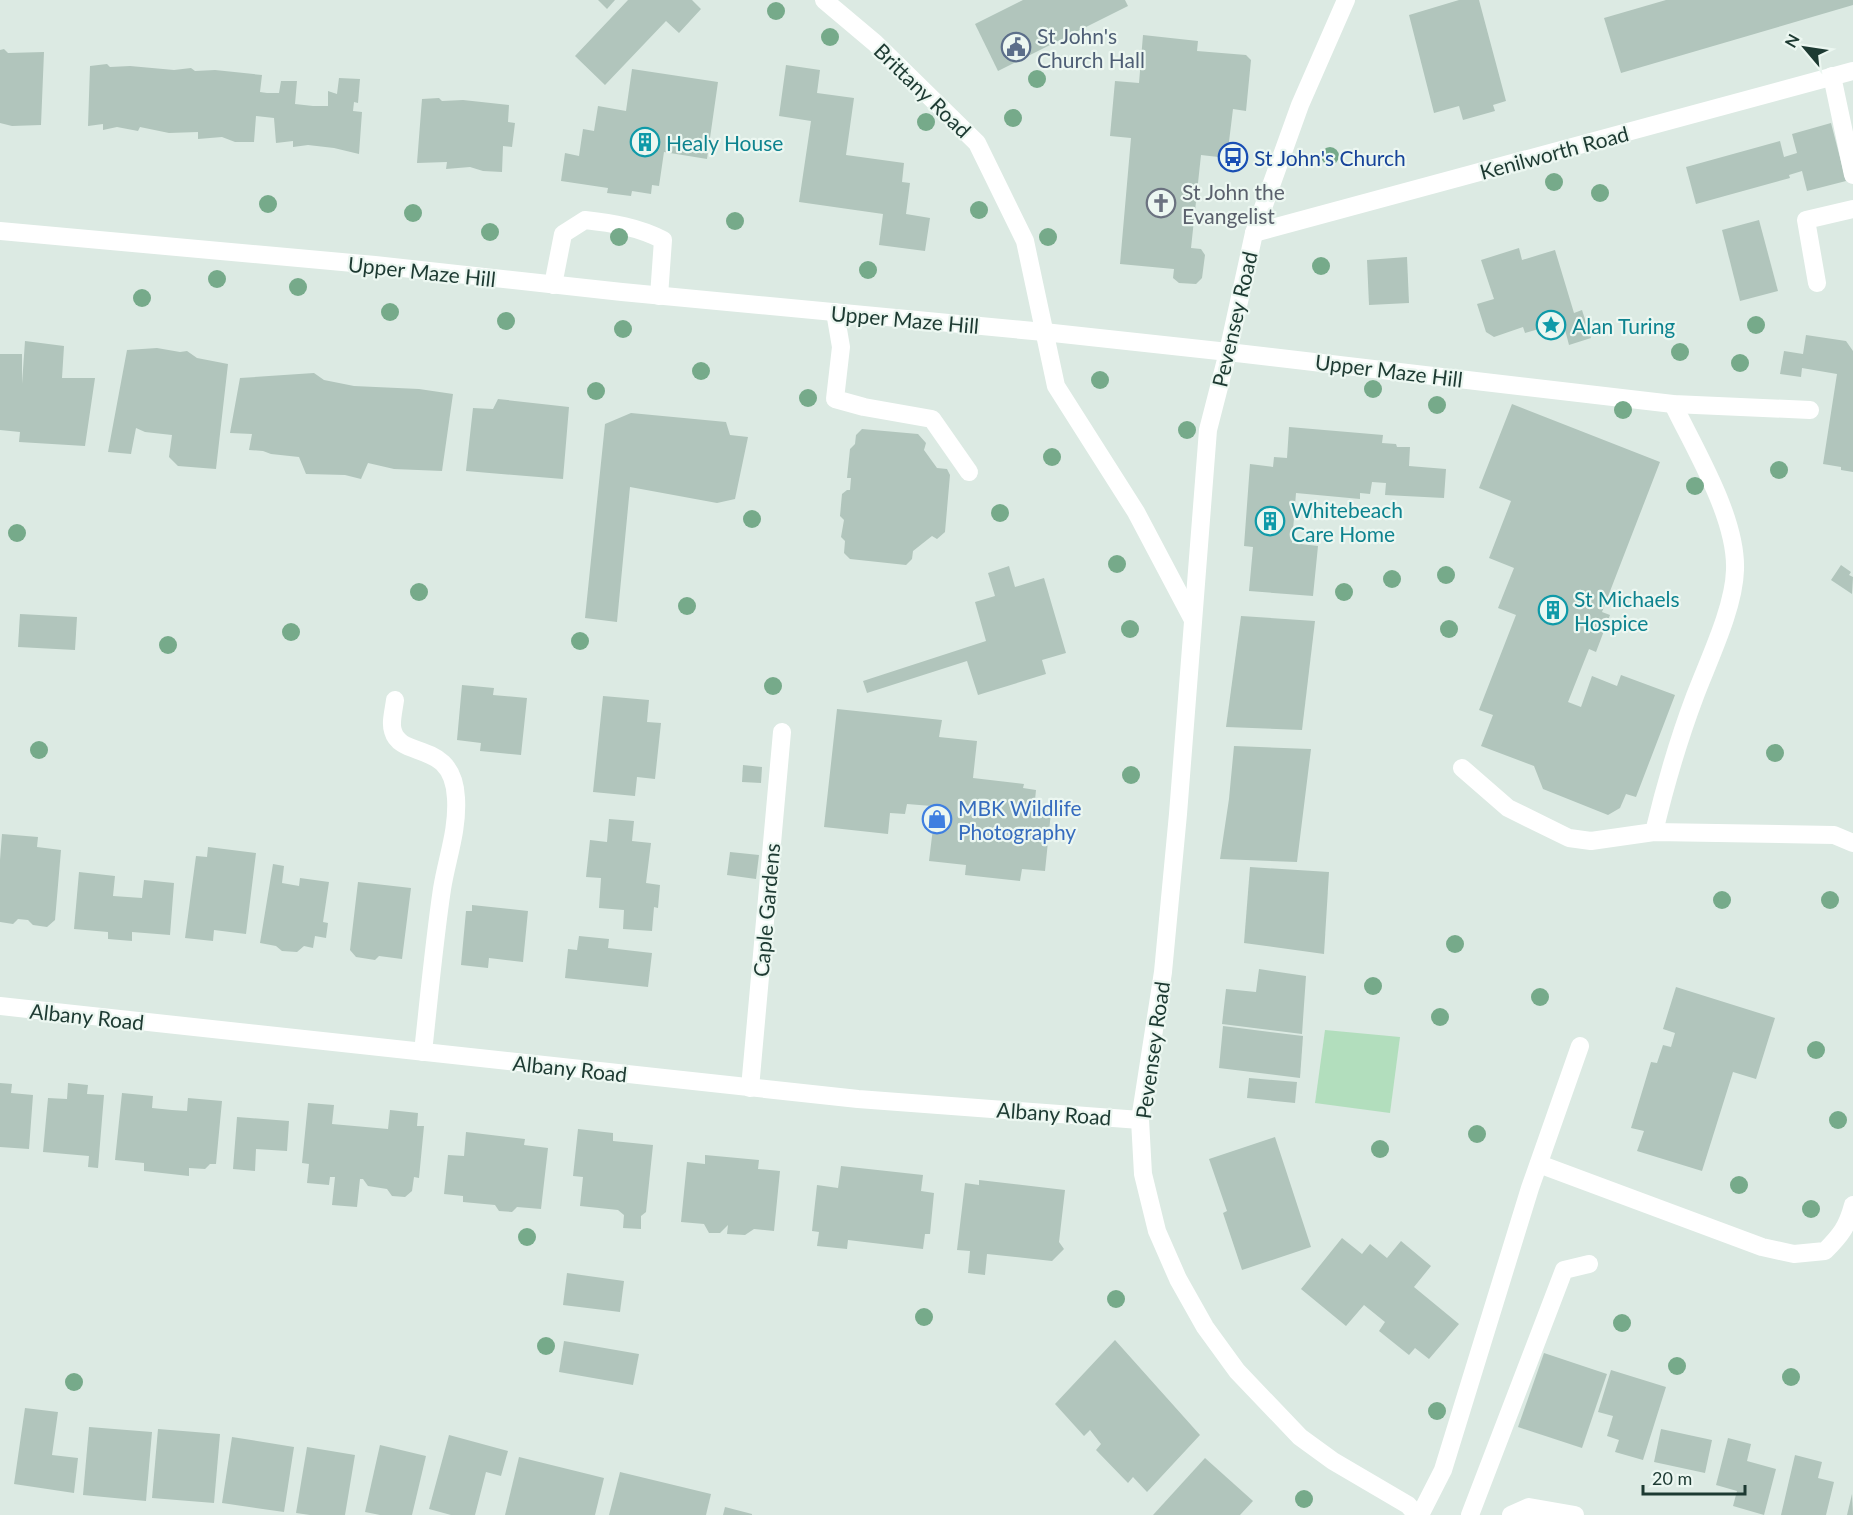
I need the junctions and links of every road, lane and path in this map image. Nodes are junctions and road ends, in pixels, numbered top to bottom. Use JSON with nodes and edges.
{"nodes":[{"id":1,"x":824,"y":0,"type":"edge"},
{"id":2,"x":1346,"y":0,"type":"edge"},
{"id":3,"x":1853,"y":71,"type":"edge"},
{"id":4,"x":1832,"y":76,"type":"junction"},
{"id":5,"x":1853,"y":175,"type":"edge"},
{"id":6,"x":1853,"y":209,"type":"edge"},
{"id":7,"x":0,"y":231,"type":"edge"},
{"id":8,"x":1254,"y":233,"type":"junction"},
{"id":9,"x":1817,"y":283,"type":"dead end"},
{"id":10,"x":553,"y":285,"type":"junction"},
{"id":11,"x":659,"y":296,"type":"junction"},
{"id":12,"x":835,"y":312,"type":"junction"},
{"id":13,"x":1044,"y":332,"type":"junction"},
{"id":14,"x":1228,"y":352,"type":"junction"},
{"id":15,"x":1673,"y":404,"type":"junction"},
{"id":16,"x":1810,"y":410,"type":"dead end"},
{"id":17,"x":969,"y":472,"type":"dead end"},
{"id":18,"x":1192,"y":619,"type":"junction"},
{"id":19,"x":395,"y":700,"type":"dead end"},
{"id":20,"x":782,"y":732,"type":"dead end"},
{"id":21,"x":1462,"y":768,"type":"dead end"},
{"id":22,"x":1654,"y":832,"type":"junction"},
{"id":23,"x":1853,"y":843,"type":"edge"},
{"id":24,"x":0,"y":1006,"type":"edge"},
{"id":25,"x":1580,"y":1046,"type":"dead end"},
{"id":26,"x":423,"y":1052,"type":"junction"},
{"id":27,"x":750,"y":1088,"type":"junction"},
{"id":28,"x":1140,"y":1120,"type":"junction"},
{"id":29,"x":1539,"y":1164,"type":"junction"},
{"id":30,"x":1853,"y":1205,"type":"edge"},
{"id":31,"x":1589,"y":1264,"type":"dead end"},
{"id":32,"x":1419,"y":1515,"type":"edge"},
{"id":33,"x":1470,"y":1515,"type":"edge"},
{"id":34,"x":1511,"y":1515,"type":"edge"},
{"id":35,"x":1575,"y":1515,"type":"edge"}],
"edges":[{"from":1,"to":13,"type":"street","name":"Brittany Road"},
{"from":2,"to":8,"type":"street","name":"Pevensey Road"},
{"from":3,"to":4,"type":"street","name":"Kenilworth Road"},
{"from":4,"to":5,"type":"street"},
{"from":4,"to":8,"type":"street","name":"Kenilworth Road"},
{"from":6,"to":9,"type":"street"},
{"from":7,"to":10,"type":"street","name":"Upper Maze Hill"},
{"from":8,"to":14,"type":"street","name":"Pevensey Road"},
{"from":10,"to":11,"type":"street","name":"Upper Maze Hill"},
{"from":10,"to":11,"type":"street"},
{"from":11,"to":12,"type":"street","name":"Upper Maze Hill"},
{"from":12,"to":13,"type":"street","name":"Upper Maze Hill"},
{"from":12,"to":17,"type":"street"},
{"from":13,"to":14,"type":"street","name":"Upper Maze Hill"},
{"from":13,"to":18,"type":"street"},
{"from":14,"to":15,"type":"street","name":"Upper Maze Hill"},
{"from":14,"to":18,"type":"street","name":"Pevensey Road"},
{"from":15,"to":16,"type":"street","name":"Upper Maze Hill"},
{"from":15,"to":22,"type":"street"},
{"from":18,"to":28,"type":"street","name":"Pevensey Road"},
{"from":19,"to":26,"type":"street"},
{"from":20,"to":27,"type":"street","name":"Caple Gardens"},
{"from":21,"to":22,"type":"street"},
{"from":22,"to":23,"type":"street"},
{"from":24,"to":26,"type":"street","name":"Albany Road"},
{"from":25,"to":29,"type":"street"},
{"from":26,"to":27,"type":"street","name":"Albany Road"},
{"from":27,"to":28,"type":"street","name":"Albany Road"},
{"from":28,"to":32,"type":"street","name":"Pevensey Road"},
{"from":29,"to":30,"type":"street"},
{"from":29,"to":32,"type":"street"},
{"from":31,"to":33,"type":"street"},
{"from":34,"to":35,"type":"street"}]}
